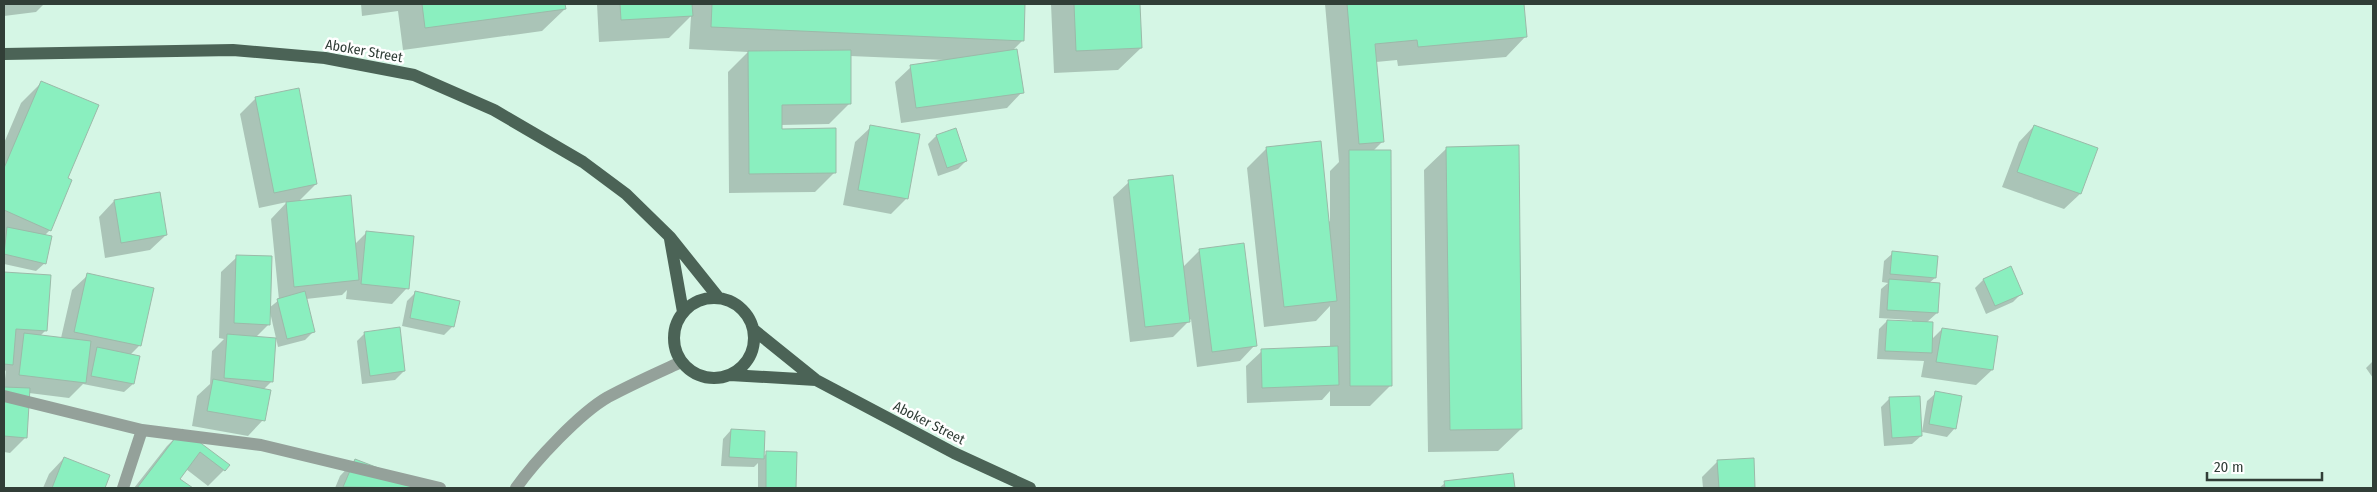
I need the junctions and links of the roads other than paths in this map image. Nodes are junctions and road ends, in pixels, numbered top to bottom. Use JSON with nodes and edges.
{"nodes":[{"id":1,"x":4,"y":54,"type":"edge"},
{"id":2,"x":670,"y":237,"type":"junction"},
{"id":3,"x":718,"y":297,"type":"junction"},
{"id":4,"x":682,"y":312,"type":"junction"},
{"id":5,"x":754,"y":330,"type":"junction"},
{"id":6,"x":681,"y":362,"type":"junction"},
{"id":7,"x":730,"y":375,"type":"junction"},
{"id":8,"x":816,"y":380,"type":"junction"},
{"id":9,"x":4,"y":396,"type":"edge"},
{"id":10,"x":142,"y":430,"type":"junction"},
{"id":11,"x":123,"y":488,"type":"edge"},
{"id":12,"x":440,"y":488,"type":"edge"},
{"id":13,"x":516,"y":488,"type":"edge"},
{"id":14,"x":1030,"y":488,"type":"edge"}],
"edges":[{"from":1,"to":2,"type":"main road","name":"Aboker Street"},
{"from":2,"to":3,"type":"main road","name":"Aboker Street"},
{"from":2,"to":4,"type":"main road"},
{"from":3,"to":4,"type":"main road"},
{"from":3,"to":5,"type":"main road"},
{"from":4,"to":6,"type":"main road"},
{"from":5,"to":7,"type":"main road"},
{"from":5,"to":8,"type":"main road"},
{"from":6,"to":7,"type":"main road"},
{"from":6,"to":13,"type":"street"},
{"from":7,"to":8,"type":"main road"},
{"from":8,"to":14,"type":"main road","name":"Aboker Street"},
{"from":9,"to":10,"type":"street"},
{"from":10,"to":11,"type":"street"},
{"from":10,"to":12,"type":"street"}]}
